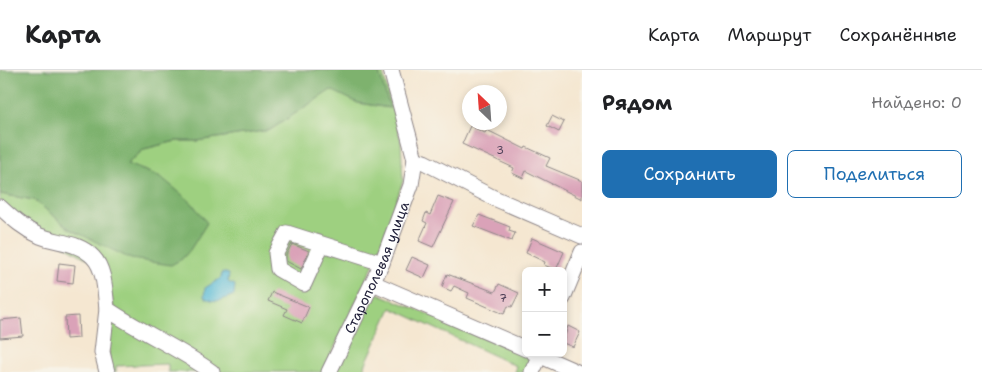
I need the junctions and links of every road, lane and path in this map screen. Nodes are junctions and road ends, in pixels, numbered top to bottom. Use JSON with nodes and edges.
{"nodes":[{"id":1,"x":391,"y":70,"type":"edge"},
{"id":2,"x":415,"y":159,"type":"junction"},
{"id":3,"x":0,"y":207,"type":"edge"},
{"id":4,"x":582,"y":236,"type":"edge"},
{"id":5,"x":322,"y":244,"type":"dead end"},
{"id":6,"x":582,"y":252,"type":"edge"},
{"id":7,"x":382,"y":263,"type":"junction"},
{"id":8,"x":373,"y":283,"type":"junction"},
{"id":9,"x":567,"y":288,"type":"edge"},
{"id":10,"x":107,"y":308,"type":"junction"},
{"id":11,"x":522,"y":347,"type":"edge"},
{"id":12,"x":534,"y":357,"type":"edge"},
{"id":13,"x":544,"y":357,"type":"edge"},
{"id":14,"x":107,"y":372,"type":"edge"},
{"id":15,"x":212,"y":372,"type":"edge"},
{"id":16,"x":329,"y":372,"type":"edge"},
{"id":17,"x":532,"y":372,"type":"edge"},
{"id":18,"x":577,"y":372,"type":"edge"}],
"edges":[{"from":1,"to":2,"type":"street"},
{"from":2,"to":4,"type":"street"},
{"from":2,"to":7,"type":"street","name":"Старополевая улица"},
{"from":3,"to":10,"type":"street"},
{"from":5,"to":7,"type":"street"},
{"from":6,"to":9,"type":"street"},
{"from":7,"to":8,"type":"street","name":"Старополевая улица"},
{"from":8,"to":11,"type":"street"},
{"from":8,"to":16,"type":"street","name":"Старополевая улица"},
{"from":10,"to":14,"type":"street"},
{"from":10,"to":15,"type":"street"},
{"from":12,"to":17,"type":"street"},
{"from":13,"to":18,"type":"street"}]}
